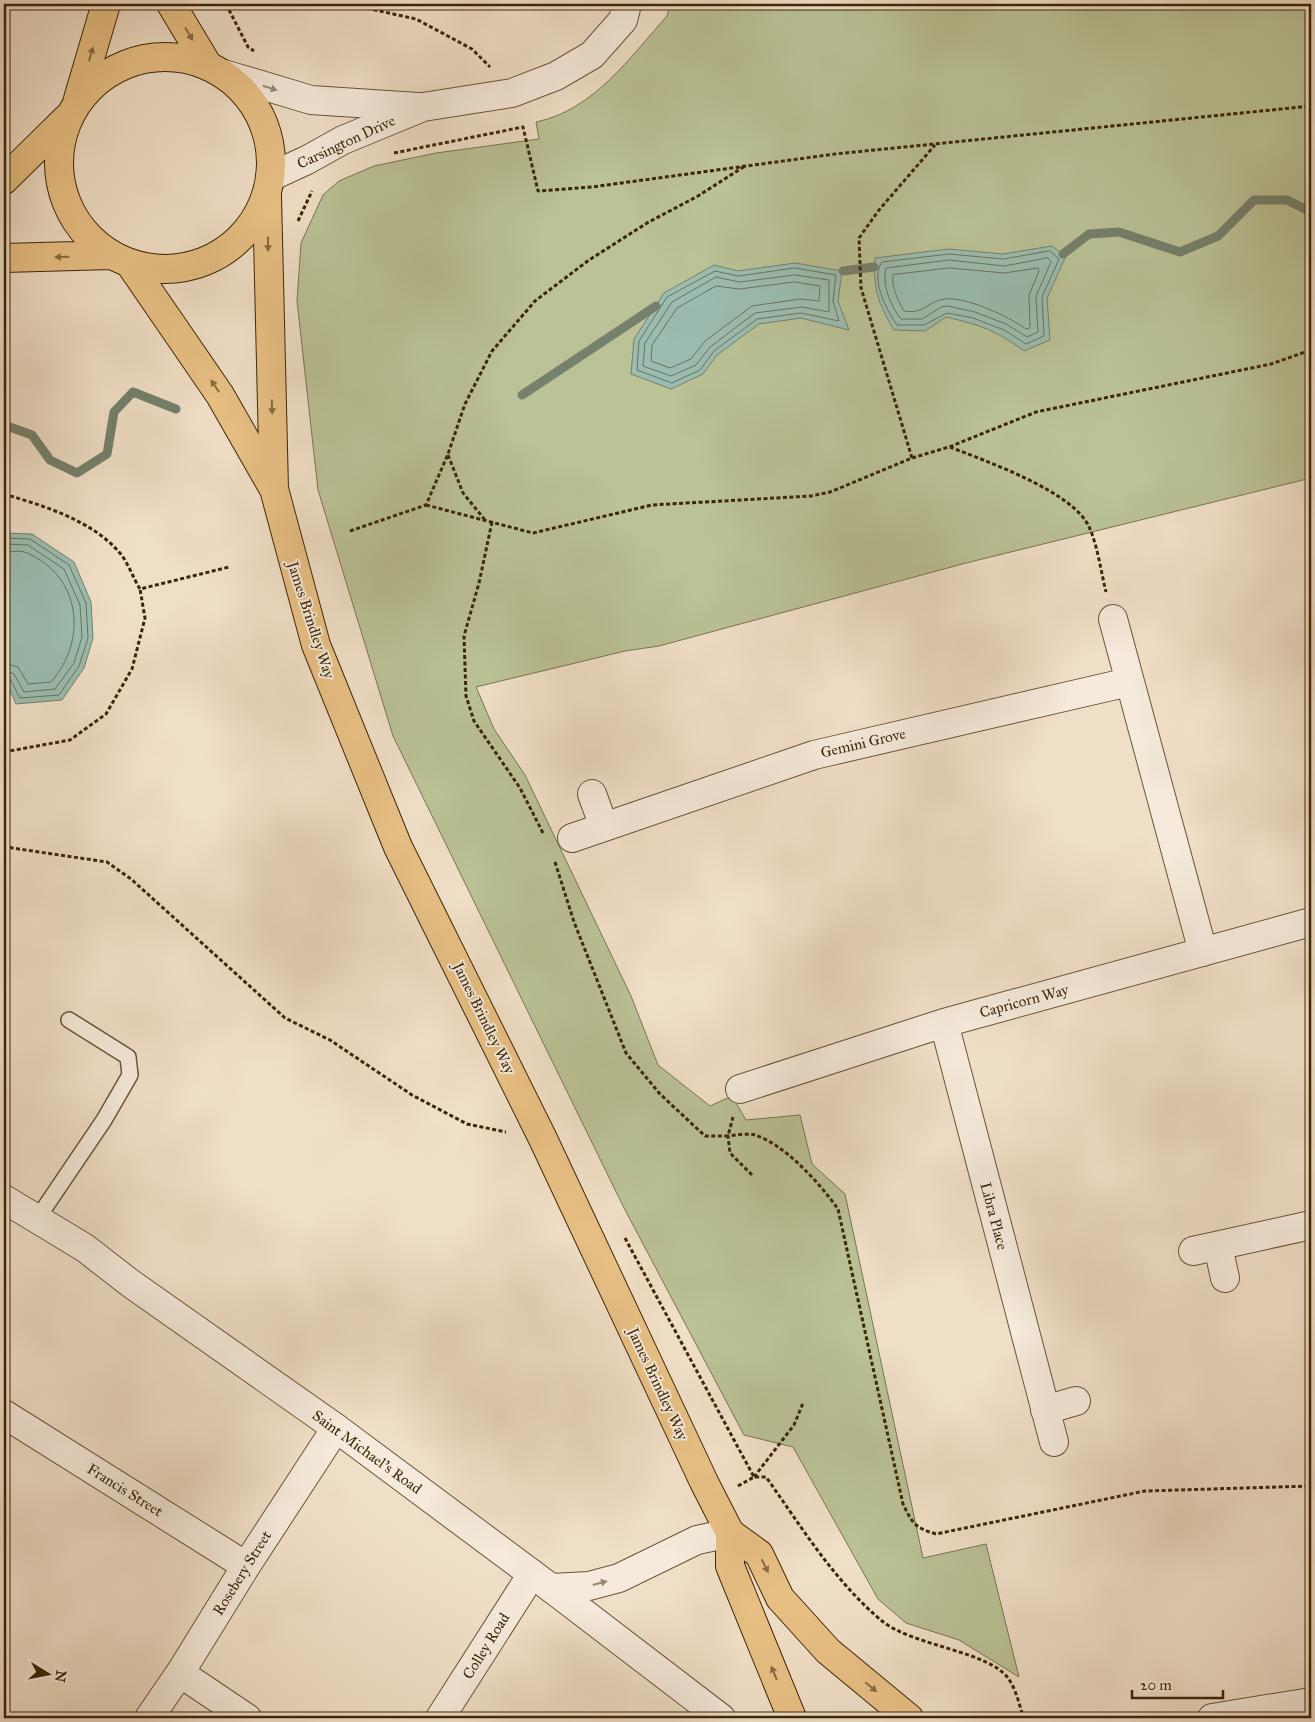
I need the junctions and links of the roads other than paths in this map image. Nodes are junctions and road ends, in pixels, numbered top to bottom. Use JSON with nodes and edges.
{"nodes":[{"id":1,"x":106,"y":4,"type":"edge"},
{"id":2,"x":171,"y":4,"type":"edge"},
{"id":3,"x":626,"y":4,"type":"edge"},
{"id":4,"x":215,"y":69,"type":"junction"},
{"id":5,"x":423,"y":107,"type":"junction"},
{"id":6,"x":74,"y":108,"type":"junction"},
{"id":7,"x":4,"y":180,"type":"edge"},
{"id":8,"x":268,"y":186,"type":"junction"},
{"id":9,"x":4,"y":258,"type":"edge"},
{"id":10,"x":120,"y":260,"type":"junction"},
{"id":11,"x":274,"y":489,"type":"junction"},
{"id":12,"x":1113,"y":620,"type":"road end"},
{"id":13,"x":1129,"y":682,"type":"junction"},
{"id":14,"x":592,"y":794,"type":"dead end"},
{"id":15,"x":604,"y":827,"type":"junction"},
{"id":16,"x":557,"y":845,"type":"road end"},
{"id":17,"x":1311,"y":922,"type":"edge"},
{"id":18,"x":1203,"y":952,"type":"junction"},
{"id":19,"x":69,"y":1020,"type":"dead end"},
{"id":20,"x":944,"y":1023,"type":"junction"},
{"id":21,"x":740,"y":1089,"type":"road end"},
{"id":22,"x":4,"y":1199,"type":"edge"},
{"id":23,"x":37,"y":1219,"type":"junction"},
{"id":24,"x":1311,"y":1225,"type":"edge"},
{"id":25,"x":1225,"y":1278,"type":"dead end"},
{"id":26,"x":1076,"y":1401,"type":"dead end"},
{"id":27,"x":1045,"y":1410,"type":"junction"},
{"id":28,"x":4,"y":1414,"type":"edge"},
{"id":29,"x":336,"y":1428,"type":"junction"},
{"id":30,"x":1054,"y":1442,"type":"dead end"},
{"id":31,"x":730,"y":1533,"type":"junction"},
{"id":32,"x":246,"y":1566,"type":"junction"},
{"id":33,"x":542,"y":1581,"type":"junction"},
{"id":34,"x":180,"y":1673,"type":"junction"},
{"id":35,"x":1311,"y":1702,"type":"edge"},
{"id":36,"x":149,"y":1718,"type":"edge"},
{"id":37,"x":247,"y":1718,"type":"edge"},
{"id":38,"x":440,"y":1718,"type":"edge"},
{"id":39,"x":721,"y":1718,"type":"edge"},
{"id":40,"x":792,"y":1718,"type":"edge"},
{"id":41,"x":909,"y":1718,"type":"edge"},
{"id":42,"x":1212,"y":1718,"type":"edge"}],
"edges":[{"from":6,"to":1,"type":"main road","one_way":true},
{"from":2,"to":4,"type":"main road","one_way":true},
{"from":3,"to":5,"type":"street","name":"Carsington Drive"},
{"from":4,"to":5,"type":"street","name":"Carsington Drive","one_way":true},
{"from":4,"to":6,"type":"main road"},
{"from":4,"to":8,"type":"main road","name":"James Brindley Way"},
{"from":5,"to":8,"type":"street","name":"Carsington Drive"},
{"from":6,"to":7,"type":"main road"},
{"from":6,"to":10,"type":"main road"},
{"from":8,"to":10,"type":"main road"},
{"from":8,"to":11,"type":"main road","name":"James Brindley Way","one_way":true},
{"from":10,"to":9,"type":"main road","one_way":true},
{"from":11,"to":10,"type":"main road","name":"James Brindley Way","one_way":true},
{"from":11,"to":31,"type":"main road","name":"James Brindley Way"},
{"from":12,"to":13,"type":"street"},
{"from":13,"to":15,"type":"street","name":"Gemini Grove"},
{"from":13,"to":18,"type":"street"},
{"from":14,"to":15,"type":"street"},
{"from":15,"to":16,"type":"street","name":"Gemini Grove"},
{"from":17,"to":18,"type":"street","name":"Capricorn Way"},
{"from":18,"to":20,"type":"street","name":"Capricorn Way"},
{"from":19,"to":23,"type":"lane"},
{"from":20,"to":21,"type":"street","name":"Capricorn Way"},
{"from":20,"to":27,"type":"street","name":"Libra Place"},
{"from":22,"to":23,"type":"street","name":"Saint Michael's Road"},
{"from":23,"to":29,"type":"street","name":"Saint Michael's Road"},
{"from":24,"to":25,"type":"street"},
{"from":26,"to":27,"type":"street"},
{"from":27,"to":30,"type":"street","name":"Libra Place"},
{"from":28,"to":32,"type":"street","name":"Francis Street"},
{"from":29,"to":32,"type":"street","name":"Rosebery Street"},
{"from":29,"to":33,"type":"street","name":"Saint Michael's Road"},
{"from":33,"to":31,"type":"street","one_way":true},
{"from":40,"to":31,"type":"main road","name":"James Brindley Way","one_way":true},
{"from":31,"to":41,"type":"main road","name":"James Brindley Way","one_way":true},
{"from":32,"to":34,"type":"street","name":"Rosebery Street"},
{"from":33,"to":38,"type":"street","name":"Colley Road"},
{"from":33,"to":39,"type":"street","name":"Saint Michael's Road"},
{"from":34,"to":36,"type":"street","name":"Rosebery Street"},
{"from":34,"to":37,"type":"street"},
{"from":35,"to":42,"type":"street"}]}
